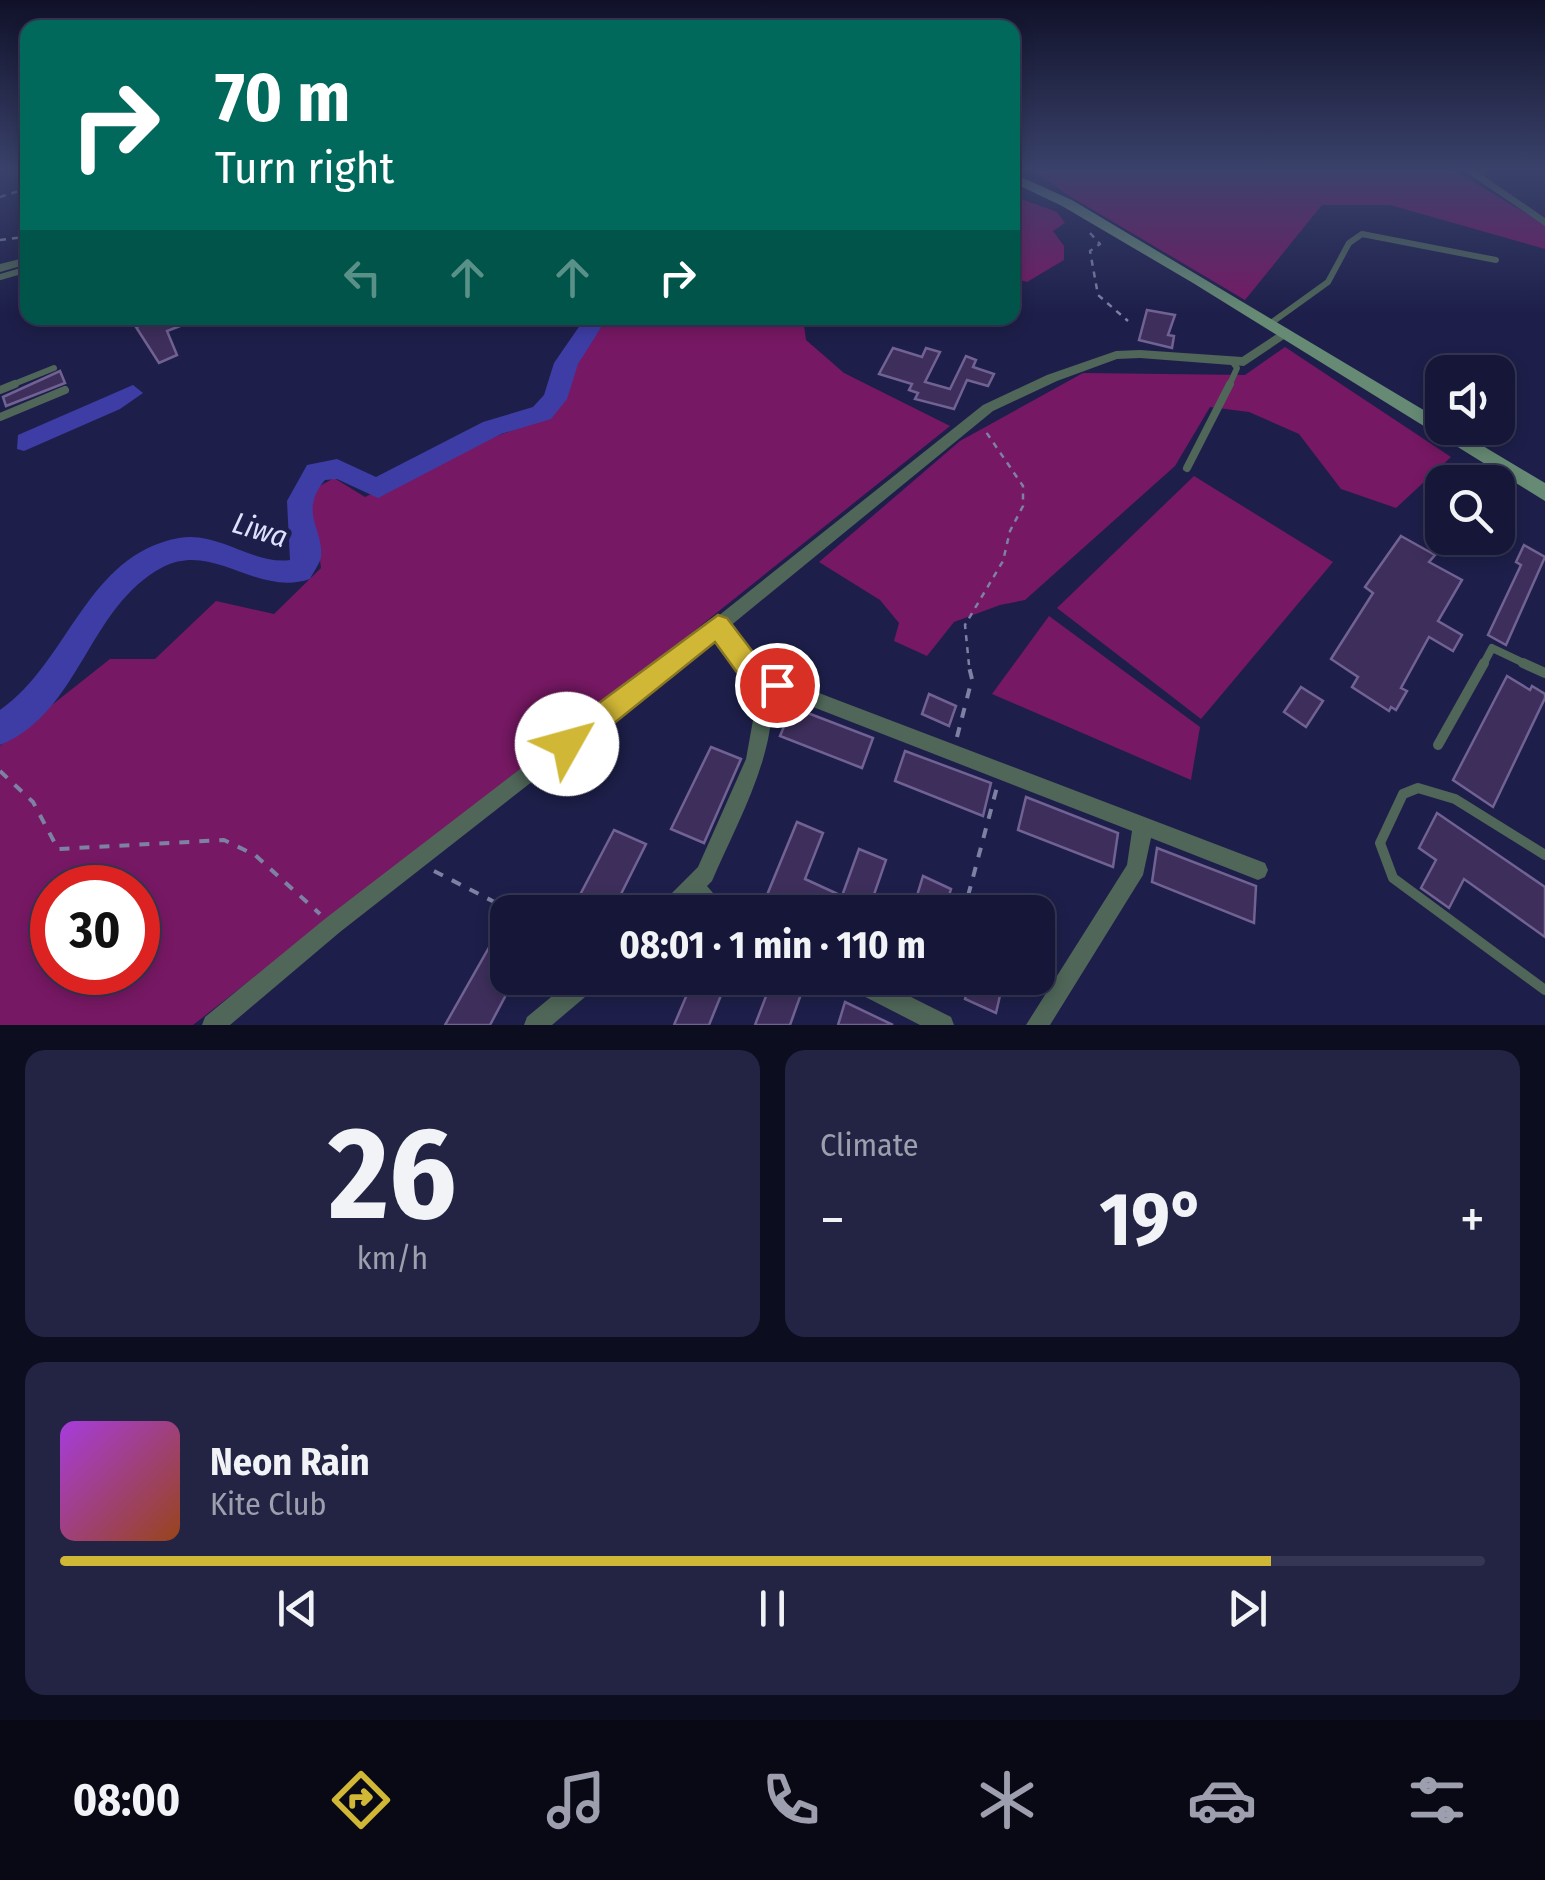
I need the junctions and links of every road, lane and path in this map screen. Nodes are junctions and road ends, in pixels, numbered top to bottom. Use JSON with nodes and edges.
{"nodes":[{"id":1,"x":1092,"y":218,"type":"edge"},
{"id":2,"x":1091,"y":235,"type":"dead end"},
{"id":3,"x":1496,"y":260,"type":"dead end"},
{"id":4,"x":1128,"y":321,"type":"dead end"},
{"id":5,"x":1279,"y":327,"type":"junction"},
{"id":6,"x":1234,"y":364,"type":"junction"},
{"id":7,"x":54,"y":368,"type":"dead end"},
{"id":8,"x":0,"y":390,"type":"edge"},
{"id":9,"x":64,"y":390,"type":"dead end"},
{"id":10,"x":976,"y":417,"type":"junction"},
{"id":11,"x":0,"y":418,"type":"edge"},
{"id":12,"x":1188,"y":468,"type":"dead end"},
{"id":13,"x":1545,"y":493,"type":"edge"},
{"id":14,"x":718,"y":626,"type":"junction"},
{"id":15,"x":1545,"y":673,"type":"edge"},
{"id":16,"x":761,"y":684,"type":"junction"},
{"id":17,"x":1438,"y":745,"type":"dead end"},
{"id":18,"x":953,"y":752,"type":"junction"},
{"id":19,"x":0,"y":771,"type":"edge"},
{"id":20,"x":1002,"y":771,"type":"junction"},
{"id":21,"x":1143,"y":825,"type":"junction"},
{"id":22,"x":1545,"y":855,"type":"edge"},
{"id":23,"x":415,"y":862,"type":"junction"},
{"id":24,"x":1258,"y":870,"type":"dead end"},
{"id":25,"x":693,"y":887,"type":"junction"},
{"id":26,"x":685,"y":895,"type":"edge"},
{"id":27,"x":705,"y":895,"type":"edge"},
{"id":28,"x":968,"y":895,"type":"edge"},
{"id":29,"x":490,"y":900,"type":"edge"},
{"id":30,"x":333,"y":925,"type":"junction"},
{"id":31,"x":1545,"y":990,"type":"edge"},
{"id":32,"x":570,"y":995,"type":"edge"},
{"id":33,"x":885,"y":995,"type":"edge"},
{"id":34,"x":213,"y":1025,"type":"edge"},
{"id":35,"x":534,"y":1025,"type":"edge"},
{"id":36,"x":942,"y":1025,"type":"edge"},
{"id":37,"x":1037,"y":1025,"type":"edge"}],
"edges":[{"from":1,"to":5,"type":"main road"},
{"from":2,"to":4,"type":"path"},
{"from":3,"to":5,"type":"lane"},
{"from":5,"to":6,"type":"street"},
{"from":5,"to":13,"type":"main road"},
{"from":6,"to":10,"type":"street"},
{"from":6,"to":12,"type":"lane"},
{"from":7,"to":8,"type":"lane"},
{"from":9,"to":11,"type":"lane"},
{"from":10,"to":14,"type":"street"},
{"from":10,"to":18,"type":"path"},
{"from":14,"to":16,"type":"street"},
{"from":14,"to":23,"type":"street"},
{"from":15,"to":17,"type":"lane"},
{"from":16,"to":18,"type":"street"},
{"from":16,"to":25,"type":"street"},
{"from":18,"to":20,"type":"street"},
{"from":19,"to":30,"type":"path"},
{"from":20,"to":21,"type":"street"},
{"from":20,"to":28,"type":"path"},
{"from":21,"to":24,"type":"street"},
{"from":21,"to":37,"type":"street"},
{"from":22,"to":31,"type":"lane"},
{"from":23,"to":29,"type":"path"},
{"from":23,"to":30,"type":"street"},
{"from":25,"to":26,"type":"street"},
{"from":25,"to":27,"type":"street"},
{"from":30,"to":34,"type":"street"},
{"from":32,"to":35,"type":"street"},
{"from":33,"to":36,"type":"street"}]}
